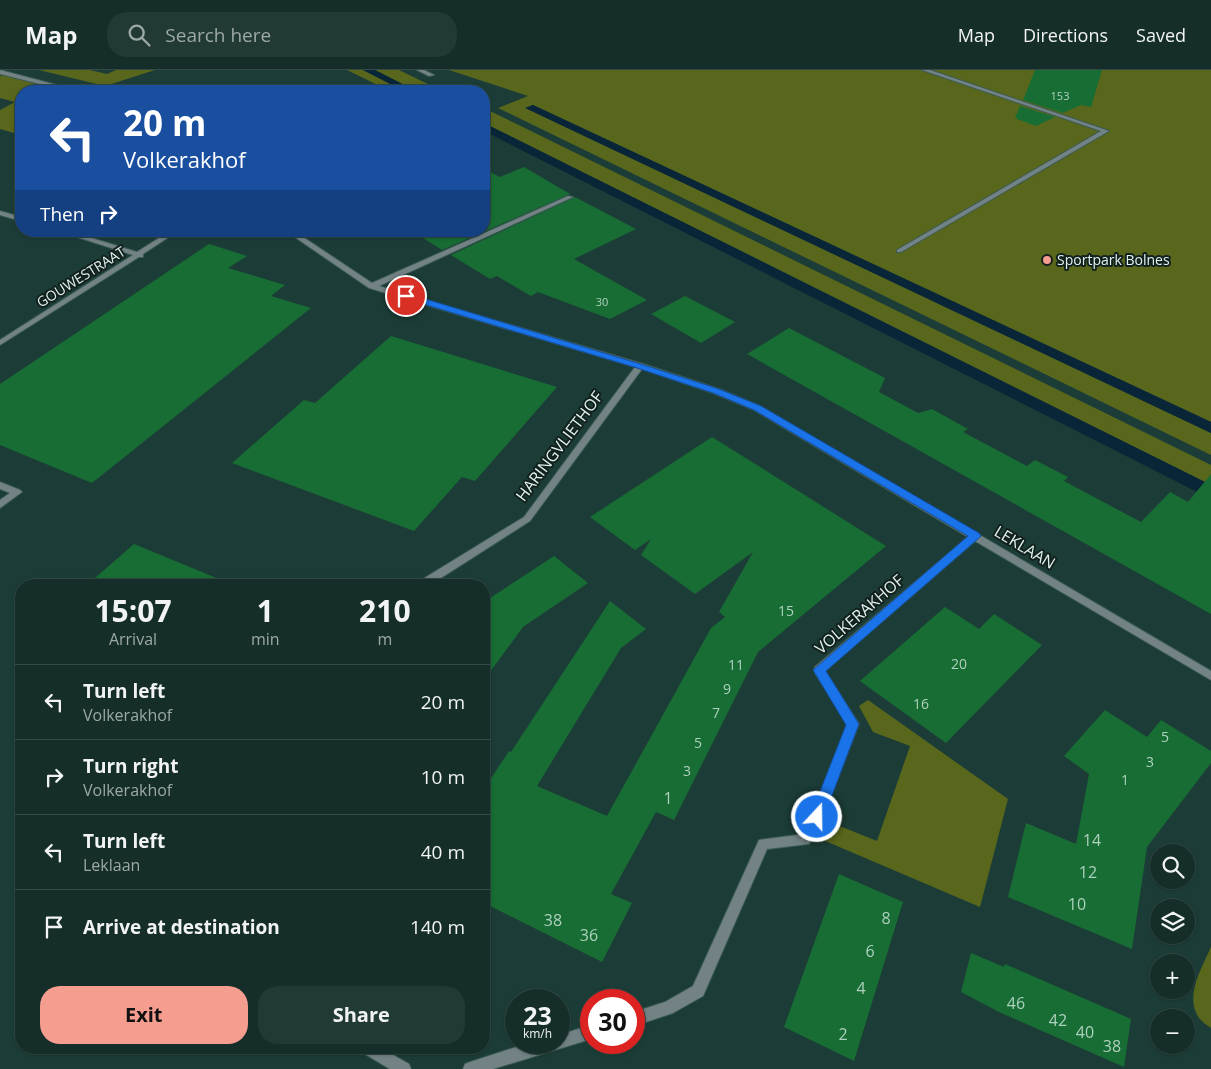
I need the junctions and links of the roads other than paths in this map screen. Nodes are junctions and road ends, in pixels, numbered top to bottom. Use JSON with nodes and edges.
{"nodes":[{"id":1,"x":420,"y":70,"type":"edge"},
{"id":2,"x":925,"y":70,"type":"edge"},
{"id":3,"x":0,"y":72,"type":"edge"},
{"id":4,"x":431,"y":75,"type":"dead end"},
{"id":5,"x":51,"y":85,"type":"edge"},
{"id":6,"x":570,"y":197,"type":"dead end"},
{"id":7,"x":0,"y":213,"type":"edge"},
{"id":8,"x":15,"y":217,"type":"edge"},
{"id":9,"x":490,"y":233,"type":"edge"},
{"id":10,"x":81,"y":237,"type":"edge"},
{"id":11,"x":166,"y":237,"type":"edge"},
{"id":12,"x":298,"y":237,"type":"edge"},
{"id":13,"x":481,"y":237,"type":"edge"},
{"id":14,"x":899,"y":251,"type":"dead end"},
{"id":15,"x":140,"y":255,"type":"junction"},
{"id":16,"x":372,"y":286,"type":"junction"},
{"id":17,"x":0,"y":343,"type":"edge"},
{"id":18,"x":640,"y":366,"type":"junction"},
{"id":19,"x":0,"y":485,"type":"edge"},
{"id":20,"x":0,"y":505,"type":"edge"},
{"id":21,"x":975,"y":536,"type":"junction"},
{"id":22,"x":432,"y":579,"type":"edge"},
{"id":23,"x":1211,"y":676,"type":"edge"},
{"id":24,"x":817,"y":817,"type":"dead end"},
{"id":25,"x":804,"y":840,"type":"dead end"},
{"id":26,"x":645,"y":1015,"type":"edge"},
{"id":27,"x":378,"y":1054,"type":"edge"},
{"id":28,"x":519,"y":1054,"type":"edge"},
{"id":29,"x":404,"y":1069,"type":"edge"},
{"id":30,"x":470,"y":1069,"type":"edge"}],
"edges":[{"from":1,"to":4,"type":"street"},
{"from":2,"to":14,"type":"street"},
{"from":3,"to":5,"type":"street"},
{"from":6,"to":9,"type":"street"},
{"from":7,"to":8,"type":"street"},
{"from":10,"to":15,"type":"street"},
{"from":11,"to":15,"type":"street","name":"GOUWESTRAAT"},
{"from":12,"to":16,"type":"street","name":"LEKLAAN"},
{"from":13,"to":16,"type":"street"},
{"from":15,"to":17,"type":"street","name":"GOUWESTRAAT"},
{"from":16,"to":18,"type":"street","name":"LEKLAAN"},
{"from":18,"to":21,"type":"street","name":"LEKLAAN"},
{"from":18,"to":22,"type":"street","name":"HARINGVLIETHOF"},
{"from":19,"to":20,"type":"street"},
{"from":21,"to":23,"type":"street","name":"LEKLAAN"},
{"from":21,"to":24,"type":"street","name":"VOLKERAKHOF"},
{"from":25,"to":26,"type":"street"},
{"from":27,"to":29,"type":"street"},
{"from":28,"to":30,"type":"street"}]}
